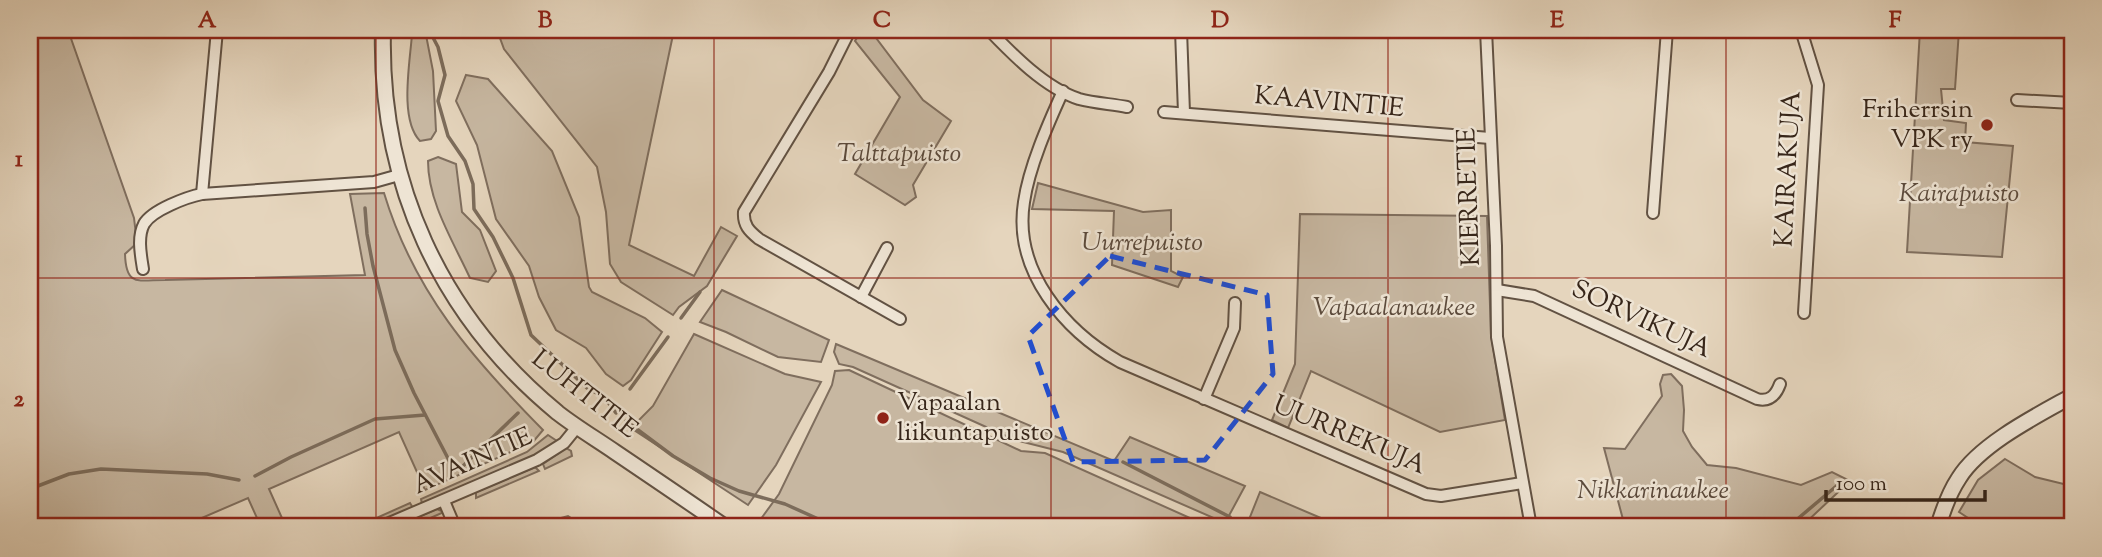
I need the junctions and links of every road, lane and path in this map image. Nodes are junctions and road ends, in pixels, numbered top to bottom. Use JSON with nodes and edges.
{"nodes":[{"id":1,"x":217,"y":30,"type":"edge"},
{"id":2,"x":383,"y":30,"type":"edge"},
{"id":3,"x":850,"y":30,"type":"edge"},
{"id":4,"x":989,"y":30,"type":"edge"},
{"id":5,"x":1181,"y":30,"type":"edge"},
{"id":6,"x":1486,"y":30,"type":"edge"},
{"id":7,"x":1667,"y":30,"type":"edge"},
{"id":8,"x":1801,"y":30,"type":"edge"},
{"id":9,"x":1063,"y":92,"type":"junction"},
{"id":10,"x":2017,"y":100,"type":"dead end"},
{"id":11,"x":2072,"y":103,"type":"edge"},
{"id":12,"x":1127,"y":107,"type":"dead end"},
{"id":13,"x":1164,"y":112,"type":"dead end"},
{"id":14,"x":1184,"y":113,"type":"junction"},
{"id":15,"x":1490,"y":138,"type":"junction"},
{"id":16,"x":399,"y":175,"type":"junction"},
{"id":17,"x":202,"y":194,"type":"junction"},
{"id":18,"x":1653,"y":213,"type":"dead end"},
{"id":19,"x":887,"y":248,"type":"dead end"},
{"id":20,"x":143,"y":269,"type":"dead end"},
{"id":21,"x":1497,"y":290,"type":"junction"},
{"id":22,"x":860,"y":297,"type":"junction"},
{"id":23,"x":1235,"y":303,"type":"dead end"},
{"id":24,"x":1804,"y":313,"type":"dead end"},
{"id":25,"x":900,"y":319,"type":"dead end"},
{"id":26,"x":1780,"y":384,"type":"dead end"},
{"id":27,"x":2072,"y":396,"type":"edge"},
{"id":28,"x":1205,"y":399,"type":"junction"},
{"id":29,"x":577,"y":427,"type":"junction"},
{"id":30,"x":1522,"y":482,"type":"junction"},
{"id":31,"x":444,"y":500,"type":"junction"},
{"id":32,"x":380,"y":527,"type":"edge"},
{"id":33,"x":455,"y":527,"type":"edge"},
{"id":34,"x":725,"y":527,"type":"edge"},
{"id":35,"x":1531,"y":527,"type":"edge"},
{"id":36,"x":1938,"y":527,"type":"edge"}],
"edges":[{"from":1,"to":17,"type":"street"},
{"from":2,"to":16,"type":"street","name":"LUHTITIE"},
{"from":3,"to":22,"type":"street"},
{"from":4,"to":9,"type":"street"},
{"from":5,"to":14,"type":"street"},
{"from":6,"to":15,"type":"street","name":"KIERRETIE"},
{"from":7,"to":18,"type":"street"},
{"from":8,"to":24,"type":"street","name":"KAIRAKUJA"},
{"from":9,"to":12,"type":"street"},
{"from":9,"to":28,"type":"street","name":"UURREKUJA"},
{"from":10,"to":11,"type":"street"},
{"from":13,"to":14,"type":"street","name":"KAAVINTIE"},
{"from":14,"to":15,"type":"street","name":"KAAVINTIE"},
{"from":15,"to":21,"type":"street","name":"KIERRETIE"},
{"from":16,"to":17,"type":"street"},
{"from":16,"to":29,"type":"street","name":"LUHTITIE"},
{"from":17,"to":20,"type":"street"},
{"from":19,"to":22,"type":"street"},
{"from":21,"to":26,"type":"street","name":"SORVIKUJA"},
{"from":21,"to":30,"type":"street","name":"KIERRETIE"},
{"from":22,"to":25,"type":"street"},
{"from":23,"to":28,"type":"street"},
{"from":27,"to":36,"type":"street"},
{"from":28,"to":30,"type":"street","name":"UURREKUJA"},
{"from":29,"to":31,"type":"street","name":"AVAINTIE"},
{"from":29,"to":34,"type":"street","name":"LUHTITIE"},
{"from":30,"to":35,"type":"street","name":"KIERRETIE"},
{"from":31,"to":32,"type":"street","name":"AVAINTIE"},
{"from":31,"to":33,"type":"street"}]}
